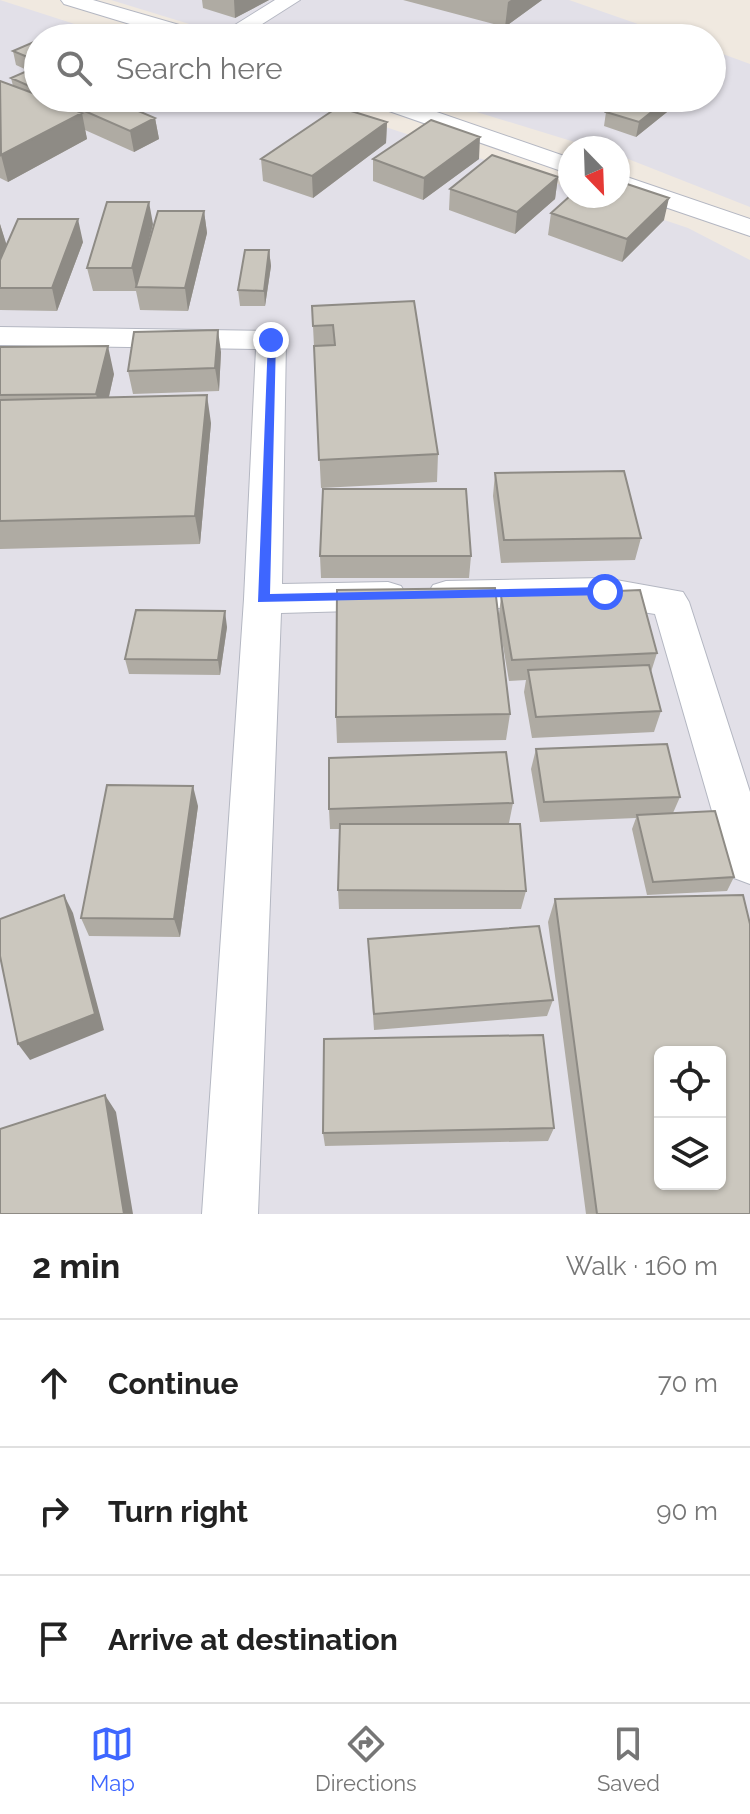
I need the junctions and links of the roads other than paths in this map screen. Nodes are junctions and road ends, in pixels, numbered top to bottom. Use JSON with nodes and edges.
{"nodes":[{"id":1,"x":71,"y":0,"type":"edge"},
{"id":2,"x":290,"y":0,"type":"edge"},
{"id":3,"x":152,"y":24,"type":"edge"},
{"id":4,"x":249,"y":24,"type":"edge"},
{"id":5,"x":414,"y":112,"type":"edge"},
{"id":6,"x":558,"y":162,"type":"edge"},
{"id":7,"x":630,"y":186,"type":"edge"},
{"id":8,"x":750,"y":228,"type":"edge"},
{"id":9,"x":0,"y":336,"type":"edge"},
{"id":10,"x":263,"y":599,"type":"junction"},
{"id":11,"x":750,"y":863,"type":"edge"},
{"id":12,"x":230,"y":1214,"type":"edge"}],
"edges":[{"from":1,"to":3,"type":"street"},
{"from":2,"to":4,"type":"street"},
{"from":5,"to":6,"type":"street"},
{"from":7,"to":8,"type":"street"},
{"from":9,"to":10,"type":"street"},
{"from":10,"to":11,"type":"street"},
{"from":10,"to":12,"type":"street"}]}
